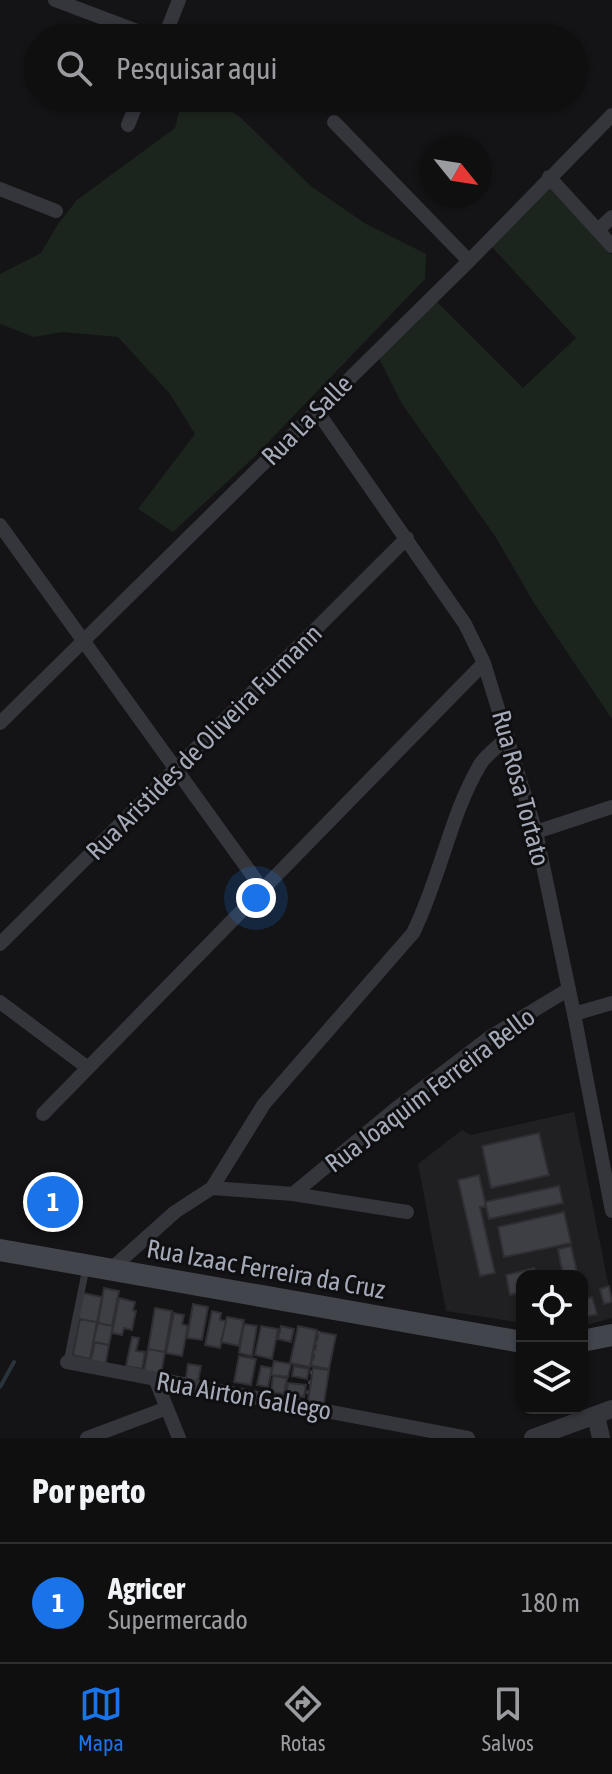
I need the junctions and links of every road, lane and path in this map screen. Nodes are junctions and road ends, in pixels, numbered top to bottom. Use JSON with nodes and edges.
{"nodes":[{"id":1,"x":55,"y":0,"type":"edge"},
{"id":2,"x":179,"y":0,"type":"edge"},
{"id":3,"x":119,"y":24,"type":"edge"},
{"id":4,"x":170,"y":24,"type":"edge"},
{"id":5,"x":133,"y":112,"type":"edge"},
{"id":6,"x":612,"y":115,"type":"edge"},
{"id":7,"x":334,"y":122,"type":"dead end"},
{"id":8,"x":128,"y":125,"type":"dead end"},
{"id":9,"x":549,"y":177,"type":"junction"},
{"id":10,"x":0,"y":189,"type":"edge"},
{"id":11,"x":56,"y":211,"type":"dead end"},
{"id":12,"x":612,"y":217,"type":"edge"},
{"id":13,"x":598,"y":230,"type":"junction"},
{"id":14,"x":612,"y":246,"type":"edge"},
{"id":15,"x":469,"y":261,"type":"junction"},
{"id":16,"x":317,"y":411,"type":"junction"},
{"id":17,"x":0,"y":525,"type":"edge"},
{"id":18,"x":407,"y":538,"type":"junction"},
{"id":19,"x":84,"y":641,"type":"junction"},
{"id":20,"x":484,"y":663,"type":"junction"},
{"id":21,"x":0,"y":723,"type":"edge"},
{"id":22,"x":508,"y":737,"type":"junction"},
{"id":23,"x":176,"y":770,"type":"junction"},
{"id":24,"x":612,"y":807,"type":"edge"},
{"id":25,"x":536,"y":832,"type":"junction"},
{"id":26,"x":263,"y":890,"type":"junction"},
{"id":27,"x":0,"y":944,"type":"edge"},
{"id":28,"x":569,"y":989,"type":"junction"},
{"id":29,"x":0,"y":1002,"type":"edge"},
{"id":30,"x":612,"y":1003,"type":"edge"},
{"id":31,"x":574,"y":1014,"type":"junction"},
{"id":32,"x":88,"y":1068,"type":"junction"},
{"id":33,"x":43,"y":1114,"type":"dead end"},
{"id":34,"x":212,"y":1188,"type":"junction"},
{"id":35,"x":293,"y":1194,"type":"junction"},
{"id":36,"x":612,"y":1211,"type":"edge"},
{"id":37,"x":407,"y":1212,"type":"dead end"},
{"id":38,"x":0,"y":1250,"type":"edge"},
{"id":39,"x":86,"y":1266,"type":"junction"},
{"id":40,"x":110,"y":1270,"type":"junction"},
{"id":41,"x":323,"y":1308,"type":"junction"},
{"id":42,"x":612,"y":1335,"type":"edge"},
{"id":43,"x":588,"y":1340,"type":"edge"},
{"id":44,"x":516,"y":1341,"type":"edge"},
{"id":45,"x":67,"y":1362,"type":"joint"},
{"id":46,"x":156,"y":1381,"type":"junction"},
{"id":47,"x":305,"y":1407,"type":"junction"},
{"id":48,"x":167,"y":1408,"type":"junction"},
{"id":49,"x":604,"y":1412,"type":"edge"},
{"id":50,"x":87,"y":1438,"type":"edge"},
{"id":51,"x":179,"y":1438,"type":"edge"},
{"id":52,"x":468,"y":1438,"type":"edge"},
{"id":53,"x":533,"y":1438,"type":"edge"},
{"id":54,"x":601,"y":1438,"type":"edge"}],
"edges":[{"from":1,"to":3,"type":"street"},
{"from":2,"to":4,"type":"street"},
{"from":5,"to":8,"type":"street"},
{"from":6,"to":9,"type":"street","name":"Rua La Salle"},
{"from":7,"to":15,"type":"street"},
{"from":9,"to":13,"type":"street"},
{"from":9,"to":15,"type":"street","name":"Rua La Salle"},
{"from":10,"to":11,"type":"street"},
{"from":12,"to":13,"type":"street"},
{"from":13,"to":14,"type":"street"},
{"from":15,"to":16,"type":"street","name":"Rua La Salle"},
{"from":16,"to":18,"type":"street","name":"Rua Rosa Tortato"},
{"from":16,"to":19,"type":"street","name":"Rua La Salle"},
{"from":17,"to":19,"type":"street"},
{"from":18,"to":20,"type":"street","name":"Rua Rosa Tortato"},
{"from":18,"to":23,"type":"street","name":"Rua Aristides de Oliveira Furmann"},
{"from":19,"to":21,"type":"street","name":"Rua La Salle"},
{"from":19,"to":23,"type":"street"},
{"from":20,"to":22,"type":"street","name":"Rua Rosa Tortato"},
{"from":20,"to":26,"type":"street"},
{"from":22,"to":25,"type":"street","name":"Rua Rosa Tortato"},
{"from":22,"to":34,"type":"street"},
{"from":23,"to":26,"type":"street"},
{"from":23,"to":27,"type":"street","name":"Rua Aristides de Oliveira Furmann"},
{"from":24,"to":25,"type":"street"},
{"from":25,"to":28,"type":"street","name":"Rua Rosa Tortato"},
{"from":26,"to":32,"type":"street"},
{"from":28,"to":31,"type":"street","name":"Rua Rosa Tortato"},
{"from":28,"to":35,"type":"street","name":"Rua Joaquim Ferreira Bello"},
{"from":29,"to":32,"type":"street"},
{"from":30,"to":31,"type":"street","name":"Rua Joaquim Ferreira Bello"},
{"from":31,"to":36,"type":"street","name":"Rua Rosa Tortato"},
{"from":32,"to":33,"type":"street"},
{"from":34,"to":35,"type":"street"},
{"from":34,"to":40,"type":"street"},
{"from":35,"to":37,"type":"street"},
{"from":38,"to":39,"type":"main road","name":"Rua Izaac Ferreira da Cruz"},
{"from":39,"to":40,"type":"main road","name":"Rua Izaac Ferreira da Cruz"},
{"from":39,"to":45,"type":"lane"},
{"from":40,"to":41,"type":"main road","name":"Rua Izaac Ferreira da Cruz"},
{"from":41,"to":44,"type":"main road","name":"Rua Izaac Ferreira da Cruz"},
{"from":41,"to":47,"type":"path"},
{"from":42,"to":43,"type":"main road"},
{"from":45,"to":46,"type":"street","name":"Rua Airton Gallego"},
{"from":46,"to":47,"type":"street","name":"Rua Airton Gallego"},
{"from":46,"to":48,"type":"street"},
{"from":47,"to":52,"type":"street","name":"Rua Airton Gallego"},
{"from":48,"to":50,"type":"street"},
{"from":48,"to":51,"type":"street"},
{"from":49,"to":53,"type":"street"},
{"from":49,"to":54,"type":"street"}]}
